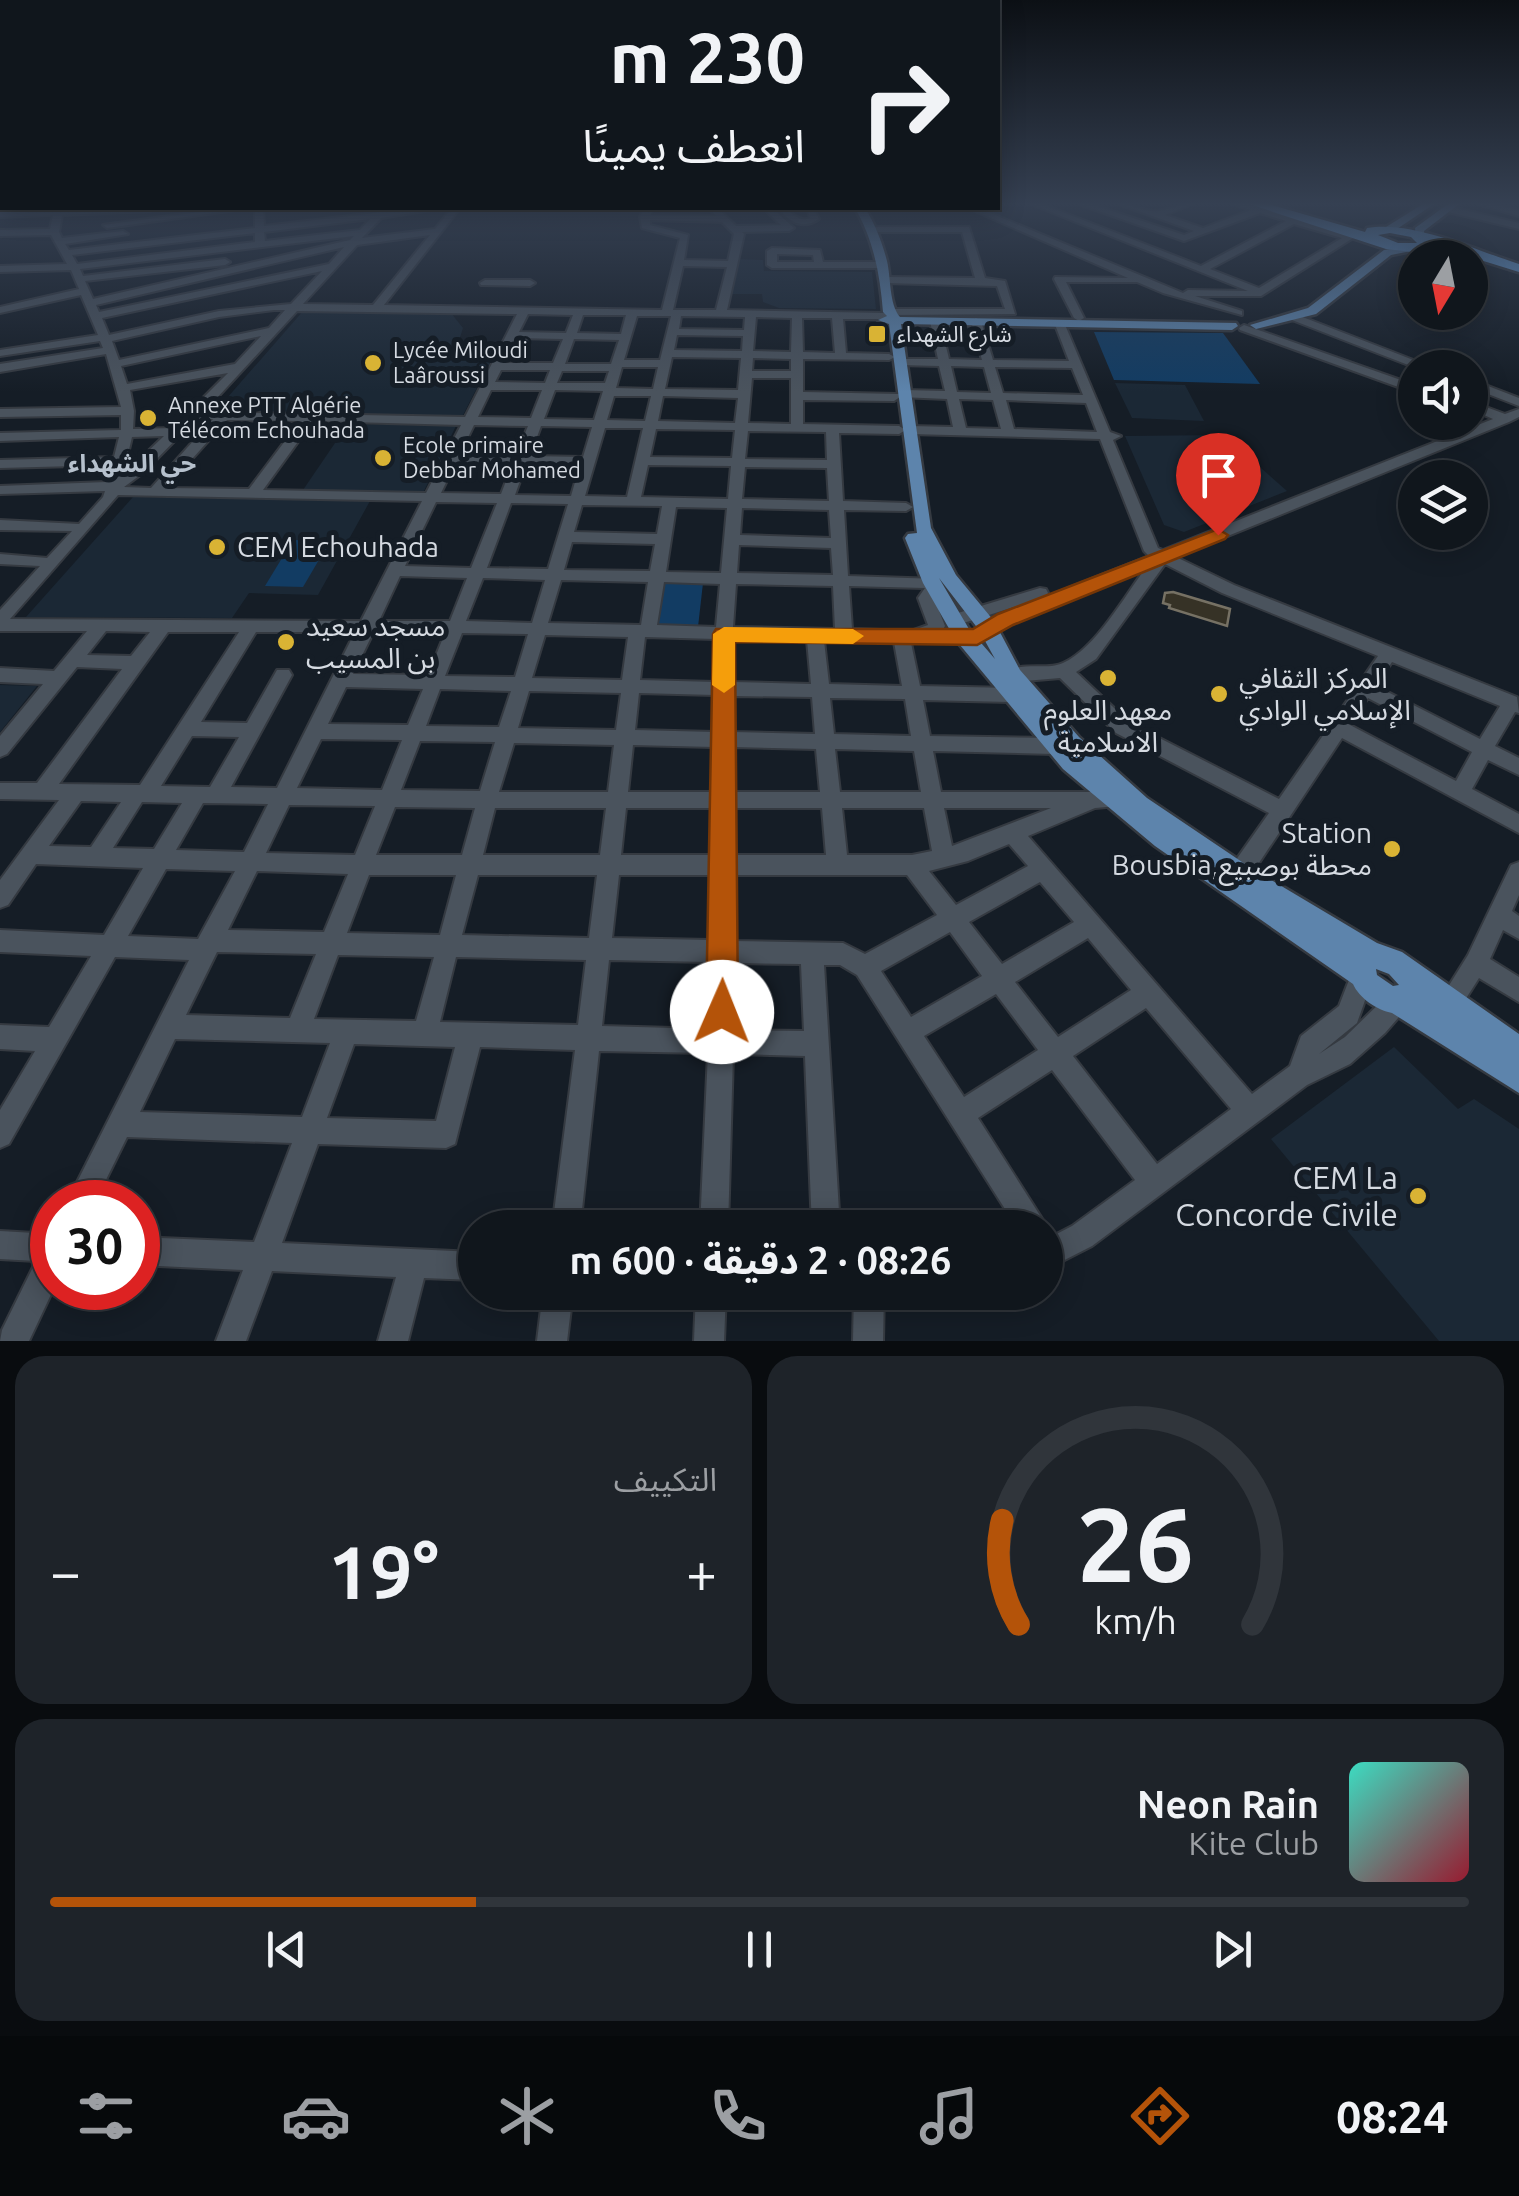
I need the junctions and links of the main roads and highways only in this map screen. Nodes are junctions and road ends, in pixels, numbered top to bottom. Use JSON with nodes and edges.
{"nodes":[{"id":1,"x":883,"y":267,"type":"edge"},
{"id":2,"x":1356,"y":267,"type":"edge"},
{"id":3,"x":1370,"y":267,"type":"edge"},
{"id":4,"x":886,"y":317,"type":"junction"},
{"id":5,"x":1296,"y":318,"type":"junction"},
{"id":6,"x":1069,"y":320,"type":"junction"},
{"id":7,"x":1239,"y":320,"type":"junction"},
{"id":8,"x":1289,"y":336,"type":"road end"},
{"id":9,"x":904,"y":430,"type":"junction"},
{"id":10,"x":1012,"y":685,"type":"junction"},
{"id":11,"x":1366,"y":968,"type":"junction"},
{"id":12,"x":1408,"y":974,"type":"junction"},
{"id":13,"x":1398,"y":1002,"type":"junction"},
{"id":14,"x":1519,"y":1051,"type":"edge"},
{"id":15,"x":1519,"y":1079,"type":"edge"}],
"edges":[{"from":1,"to":4,"type":"main road"},
{"from":2,"to":7,"type":"main road"},
{"from":3,"to":5,"type":"main road"},
{"from":4,"to":6,"type":"main road"},
{"from":4,"to":6,"type":"main road"},
{"from":4,"to":9,"type":"main road"},
{"from":5,"to":7,"type":"main road"},
{"from":5,"to":8,"type":"main road"},
{"from":6,"to":7,"type":"main road"},
{"from":6,"to":7,"type":"main road"},
{"from":9,"to":10,"type":"main road"},
{"from":9,"to":10,"type":"main road"},
{"from":10,"to":11,"type":"main road"},
{"from":10,"to":11,"type":"main road"},
{"from":11,"to":12,"type":"main road"},
{"from":11,"to":13,"type":"main road"},
{"from":12,"to":13,"type":"main road"},
{"from":12,"to":14,"type":"main road"},
{"from":13,"to":15,"type":"main road"}]}
